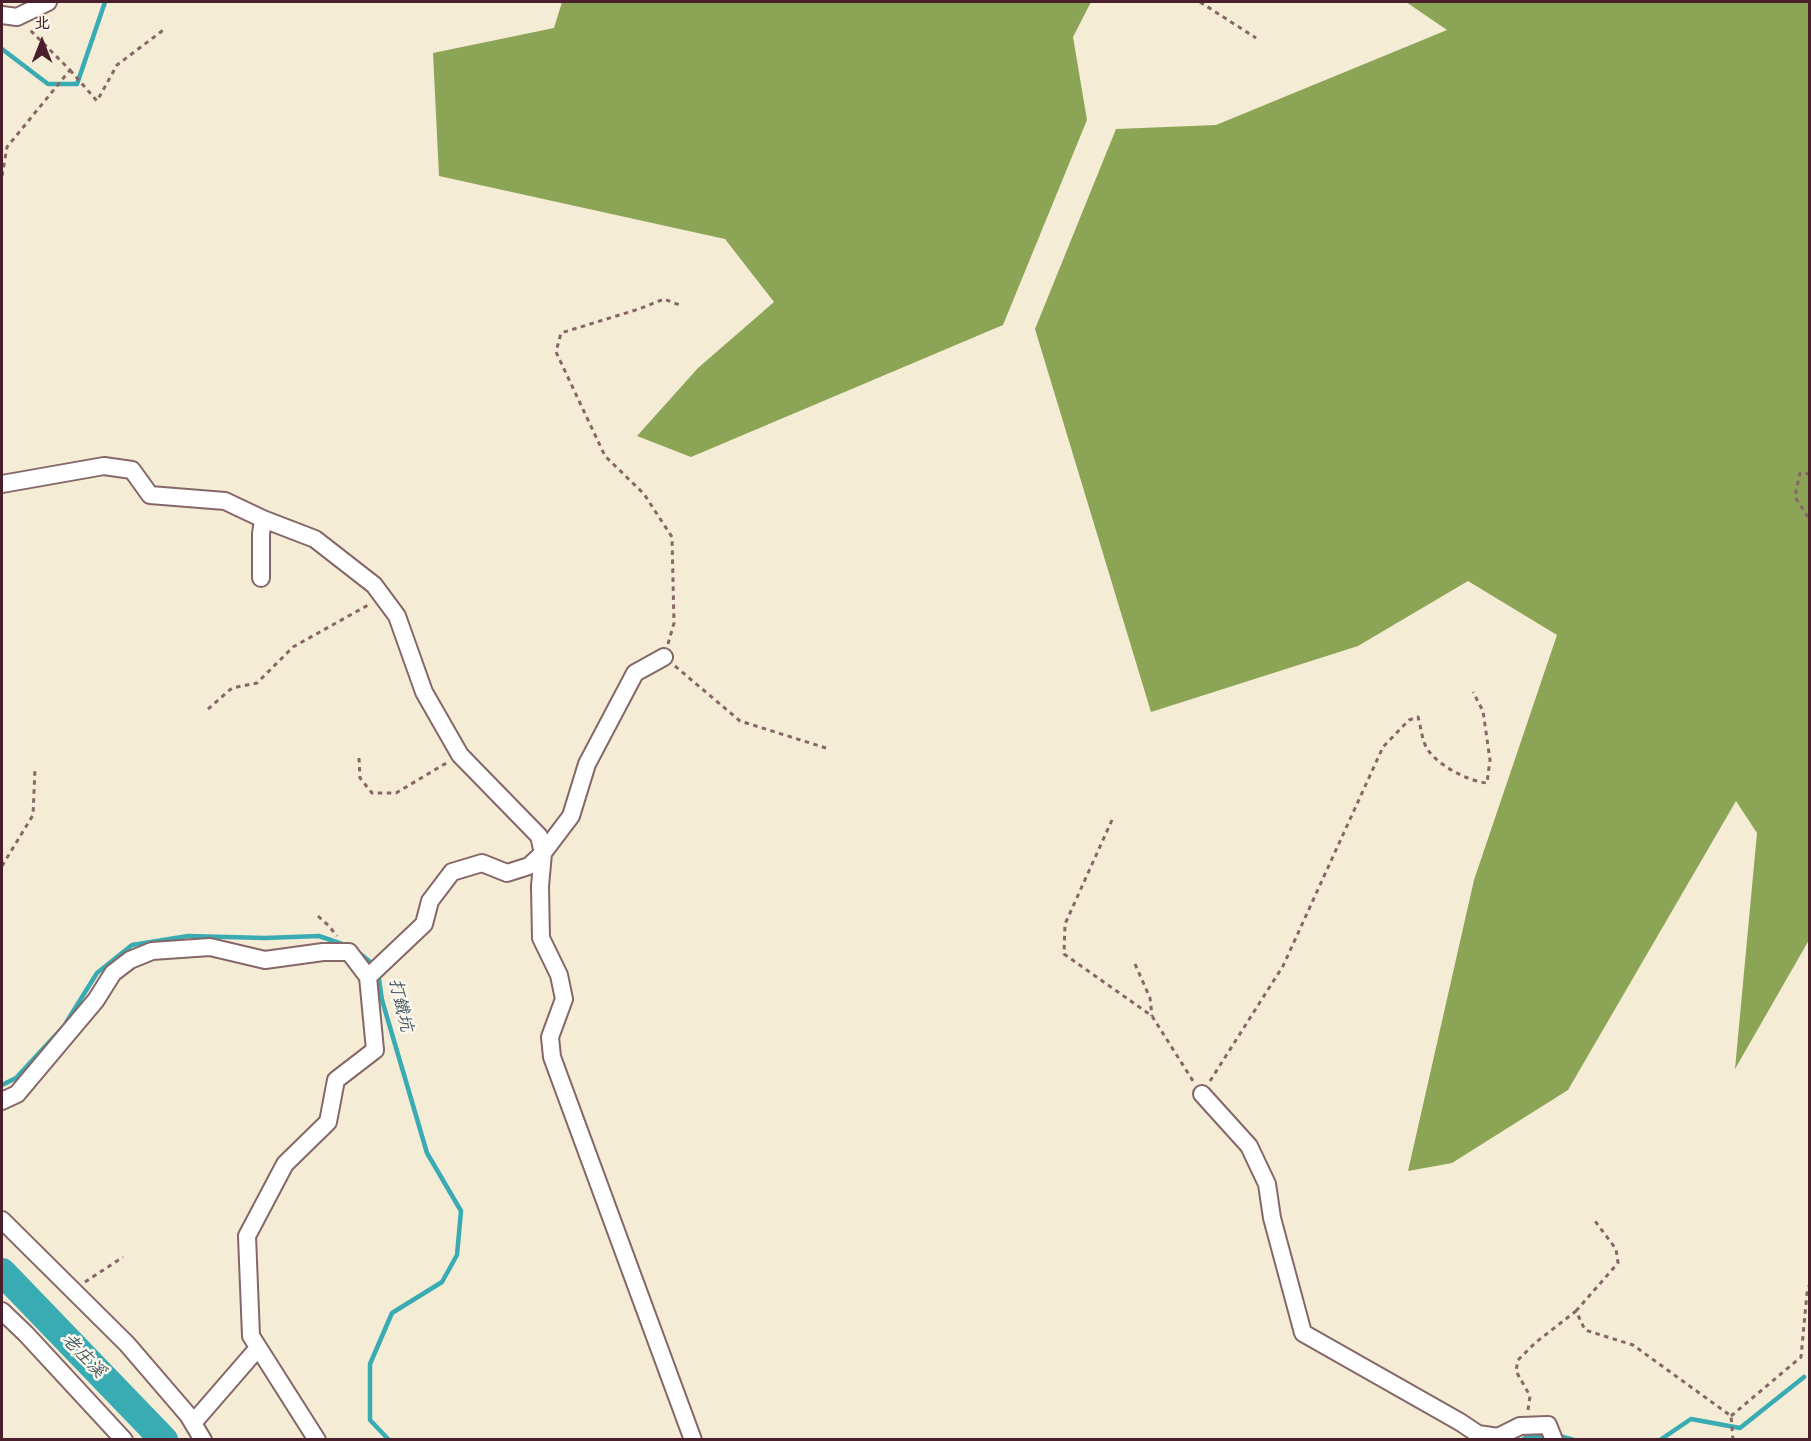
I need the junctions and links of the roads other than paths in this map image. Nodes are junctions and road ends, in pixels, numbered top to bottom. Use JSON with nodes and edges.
{"nodes":[{"id":1,"x":48,"y":2,"type":"edge"},
{"id":2,"x":9,"y":16,"type":"edge"},
{"id":3,"x":2,"y":484,"type":"edge"},
{"id":4,"x":263,"y":519,"type":"junction"},
{"id":5,"x":261,"y":578,"type":"dead end"},
{"id":6,"x":664,"y":657,"type":"road end"},
{"id":7,"x":543,"y":853,"type":"junction"},
{"id":8,"x":368,"y":977,"type":"junction"},
{"id":9,"x":1202,"y":1094,"type":"road end"},
{"id":10,"x":2,"y":1101,"type":"edge"},
{"id":11,"x":2,"y":1220,"type":"edge"},
{"id":12,"x":2,"y":1311,"type":"edge"},
{"id":13,"x":258,"y":1348,"type":"junction"},
{"id":14,"x":193,"y":1423,"type":"junction"},
{"id":15,"x":124,"y":1440,"type":"edge"},
{"id":16,"x":203,"y":1440,"type":"edge"},
{"id":17,"x":317,"y":1440,"type":"edge"},
{"id":18,"x":693,"y":1440,"type":"edge"},
{"id":19,"x":1554,"y":1440,"type":"edge"}],
"edges":[{"from":1,"to":2,"type":"street"},
{"from":3,"to":4,"type":"street"},
{"from":4,"to":5,"type":"street"},
{"from":4,"to":7,"type":"street"},
{"from":6,"to":7,"type":"street"},
{"from":7,"to":8,"type":"street"},
{"from":7,"to":18,"type":"street"},
{"from":8,"to":10,"type":"street"},
{"from":8,"to":13,"type":"street"},
{"from":9,"to":19,"type":"street"},
{"from":11,"to":14,"type":"street"},
{"from":12,"to":15,"type":"street"},
{"from":13,"to":14,"type":"street"},
{"from":13,"to":17,"type":"street"},
{"from":14,"to":16,"type":"street"}]}
